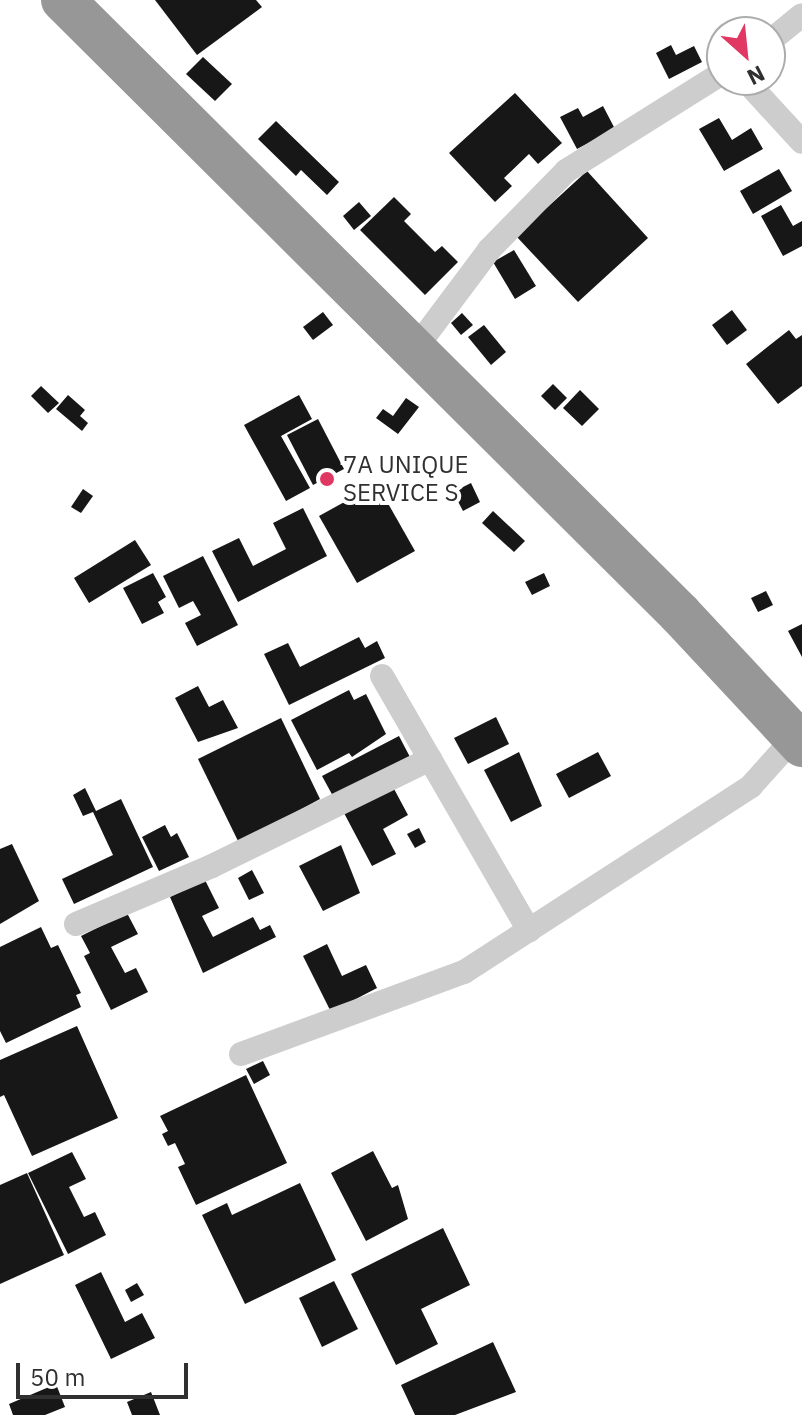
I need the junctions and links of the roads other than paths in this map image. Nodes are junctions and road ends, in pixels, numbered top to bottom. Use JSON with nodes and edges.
{"nodes":[{"id":1,"x":63,"y":0,"type":"edge"},
{"id":2,"x":706,"y":83,"type":"edge"},
{"id":3,"x":760,"y":96,"type":"edge"},
{"id":4,"x":802,"y":142,"type":"edge"},
{"id":5,"x":415,"y":349,"type":"junction"},
{"id":6,"x":382,"y":676,"type":"dead end"},
{"id":7,"x":798,"y":742,"type":"edge"},
{"id":8,"x":430,"y":759,"type":"junction"},
{"id":9,"x":76,"y":924,"type":"dead end"},
{"id":10,"x":529,"y":931,"type":"junction"},
{"id":11,"x":241,"y":1054,"type":"dead end"}],
"edges":[{"from":1,"to":5,"type":"highway"},
{"from":2,"to":5,"type":"street"},
{"from":3,"to":4,"type":"street"},
{"from":5,"to":7,"type":"highway"},
{"from":6,"to":8,"type":"street"},
{"from":7,"to":10,"type":"street"},
{"from":8,"to":9,"type":"street"},
{"from":8,"to":10,"type":"street"},
{"from":10,"to":11,"type":"street"}]}
